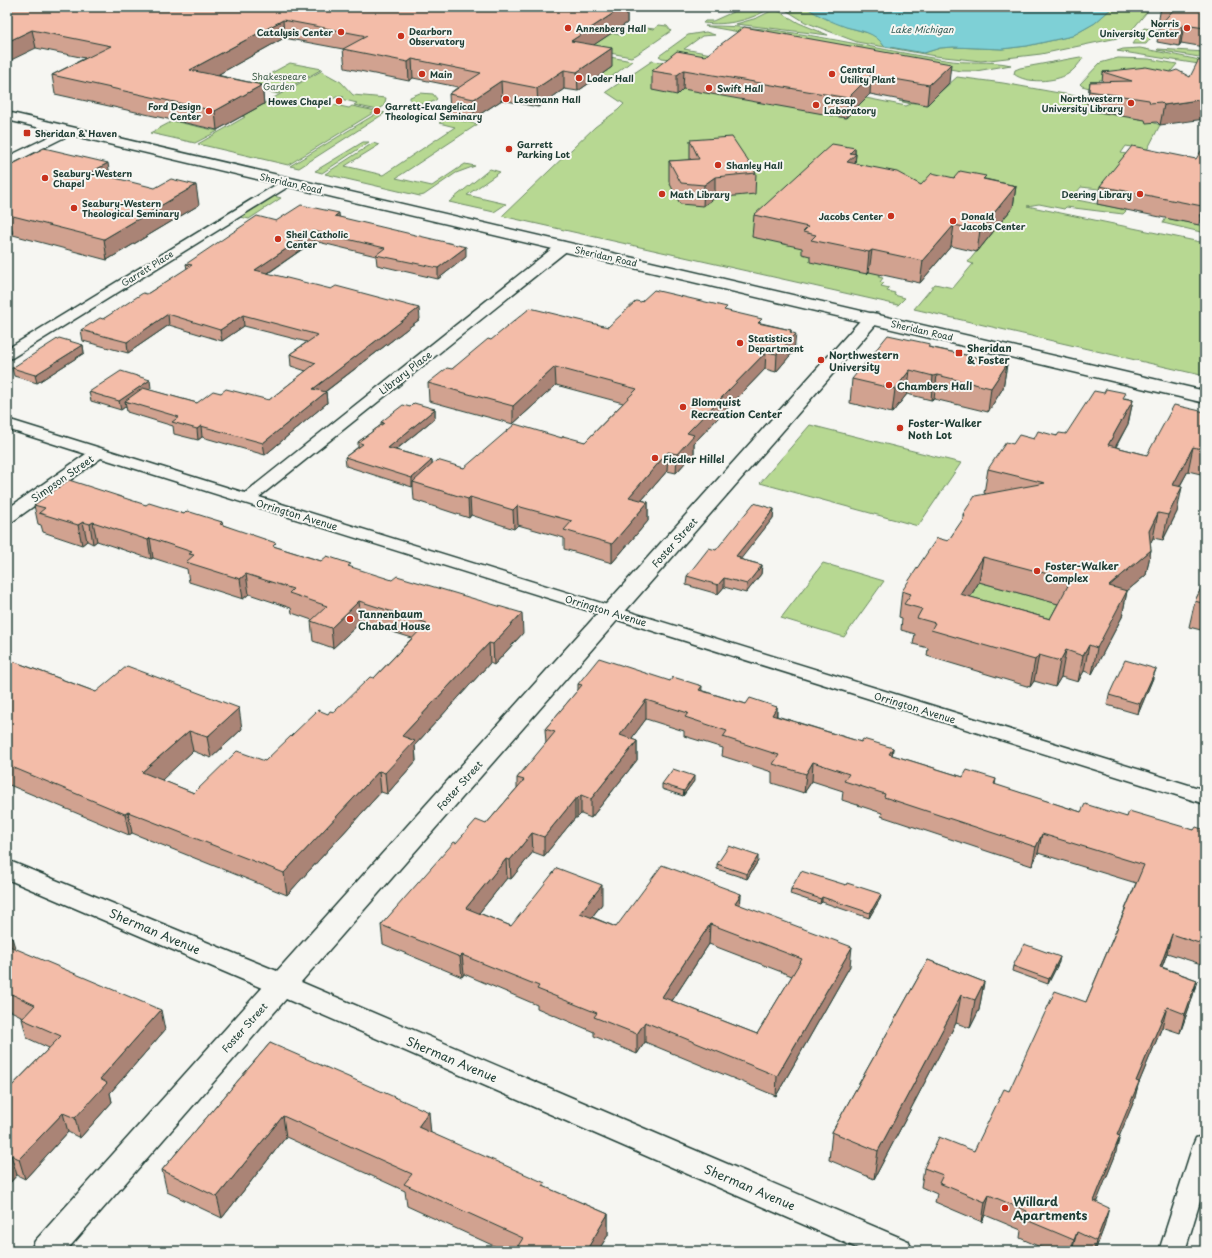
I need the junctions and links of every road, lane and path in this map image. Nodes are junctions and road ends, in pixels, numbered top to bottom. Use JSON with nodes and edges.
{"nodes":[{"id":1,"x":7,"y":116,"type":"edge"},
{"id":2,"x":68,"y":131,"type":"junction"},
{"id":3,"x":7,"y":162,"type":"edge"},
{"id":4,"x":287,"y":182,"type":"junction"},
{"id":5,"x":564,"y":246,"type":"junction"},
{"id":6,"x":872,"y":318,"type":"junction"},
{"id":7,"x":7,"y":355,"type":"edge"},
{"id":8,"x":1205,"y":397,"type":"edge"},
{"id":9,"x":7,"y":424,"type":"edge"},
{"id":10,"x":98,"y":453,"type":"junction"},
{"id":11,"x":247,"y":499,"type":"junction"},
{"id":12,"x":7,"y":517,"type":"edge"},
{"id":13,"x":612,"y":612,"type":"junction"},
{"id":14,"x":1205,"y":798,"type":"edge"},
{"id":15,"x":7,"y":869,"type":"edge"},
{"id":16,"x":282,"y":984,"type":"junction"},
{"id":17,"x":1205,"y":1145,"type":"edge"},
{"id":18,"x":46,"y":1251,"type":"edge"},
{"id":19,"x":897,"y":1251,"type":"edge"},
{"id":20,"x":1172,"y":1251,"type":"edge"}],
"edges":[{"from":1,"to":2,"type":"street","name":"Sheridan Road"},
{"from":2,"to":3,"type":"street"},
{"from":2,"to":4,"type":"street","name":"Sheridan Road"},
{"from":4,"to":5,"type":"street","name":"Sheridan Road"},
{"from":4,"to":7,"type":"street","name":"Garrett Place"},
{"from":5,"to":6,"type":"street","name":"Sheridan Road"},
{"from":5,"to":11,"type":"street","name":"Library Place"},
{"from":6,"to":8,"type":"street","name":"Sheridan Road"},
{"from":6,"to":13,"type":"street","name":"Foster Street"},
{"from":9,"to":10,"type":"street","name":"Orrington Avenue"},
{"from":10,"to":11,"type":"street","name":"Orrington Avenue"},
{"from":10,"to":12,"type":"street","name":"Simpson Street"},
{"from":11,"to":13,"type":"street","name":"Orrington Avenue"},
{"from":13,"to":14,"type":"street","name":"Orrington Avenue"},
{"from":13,"to":16,"type":"street","name":"Foster Street"},
{"from":15,"to":16,"type":"street","name":"Sherman Avenue"},
{"from":16,"to":18,"type":"street","name":"Foster Street"},
{"from":16,"to":19,"type":"street","name":"Sherman Avenue"},
{"from":17,"to":20,"type":"street"}]}
